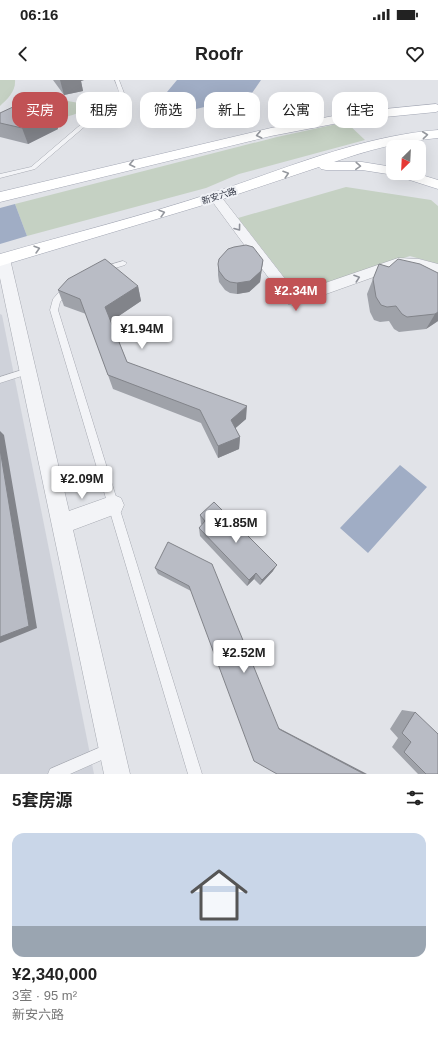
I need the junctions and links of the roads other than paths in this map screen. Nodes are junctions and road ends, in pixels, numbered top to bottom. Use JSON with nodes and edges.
{"nodes":[{"id":1,"x":117,"y":80,"type":"edge"},
{"id":2,"x":436,"y":108,"type":"dead end"},
{"id":3,"x":388,"y":113,"type":"edge"},
{"id":4,"x":332,"y":120,"type":"edge"},
{"id":5,"x":385,"y":128,"type":"edge"},
{"id":6,"x":438,"y":134,"type":"edge"},
{"id":7,"x":399,"y":139,"type":"junction"},
{"id":8,"x":305,"y":168,"type":"junction"},
{"id":9,"x":386,"y":170,"type":"edge"},
{"id":10,"x":0,"y":176,"type":"edge"},
{"id":11,"x":422,"y":180,"type":"edge"},
{"id":12,"x":438,"y":185,"type":"edge"},
{"id":13,"x":0,"y":197,"type":"edge"},
{"id":14,"x":215,"y":197,"type":"junction"},
{"id":15,"x":1,"y":260,"type":"edge"},
{"id":16,"x":123,"y":263,"type":"dead end"},
{"id":17,"x":438,"y":269,"type":"edge"},
{"id":18,"x":90,"y":274,"type":"edge"},
{"id":19,"x":76,"y":280,"type":"edge"},
{"id":20,"x":28,"y":371,"type":"junction"},
{"id":21,"x":0,"y":380,"type":"edge"},
{"id":22,"x":114,"y":505,"type":"junction"},
{"id":23,"x":61,"y":524,"type":"junction"},
{"id":24,"x":111,"y":748,"type":"junction"},
{"id":25,"x":55,"y":774,"type":"edge"},
{"id":26,"x":117,"y":774,"type":"edge"},
{"id":27,"x":195,"y":774,"type":"edge"}],
"edges":[{"from":1,"to":10,"type":"lane"},
{"from":2,"to":3,"type":"main road"},
{"from":4,"to":13,"type":"main road","one_way":true},
{"from":5,"to":7,"type":"main road"},
{"from":7,"to":6,"type":"main road","name":"新安六路","one_way":true},
{"from":7,"to":8,"type":"main road","name":"新安六路"},
{"from":8,"to":9,"type":"main road","one_way":true},
{"from":14,"to":8,"type":"main road","name":"新安六路","one_way":true},
{"from":11,"to":12,"type":"main road"},
{"from":15,"to":14,"type":"main road","name":"新安六路","one_way":true},
{"from":14,"to":17,"type":"street","one_way":true},
{"from":15,"to":20,"type":"street"},
{"from":16,"to":18,"type":"lane"},
{"from":19,"to":22,"type":"lane"},
{"from":20,"to":21,"type":"lane"},
{"from":20,"to":23,"type":"street"},
{"from":22,"to":23,"type":"street"},
{"from":22,"to":27,"type":"lane"},
{"from":23,"to":24,"type":"street"},
{"from":24,"to":25,"type":"lane"},
{"from":24,"to":26,"type":"street"}]}
